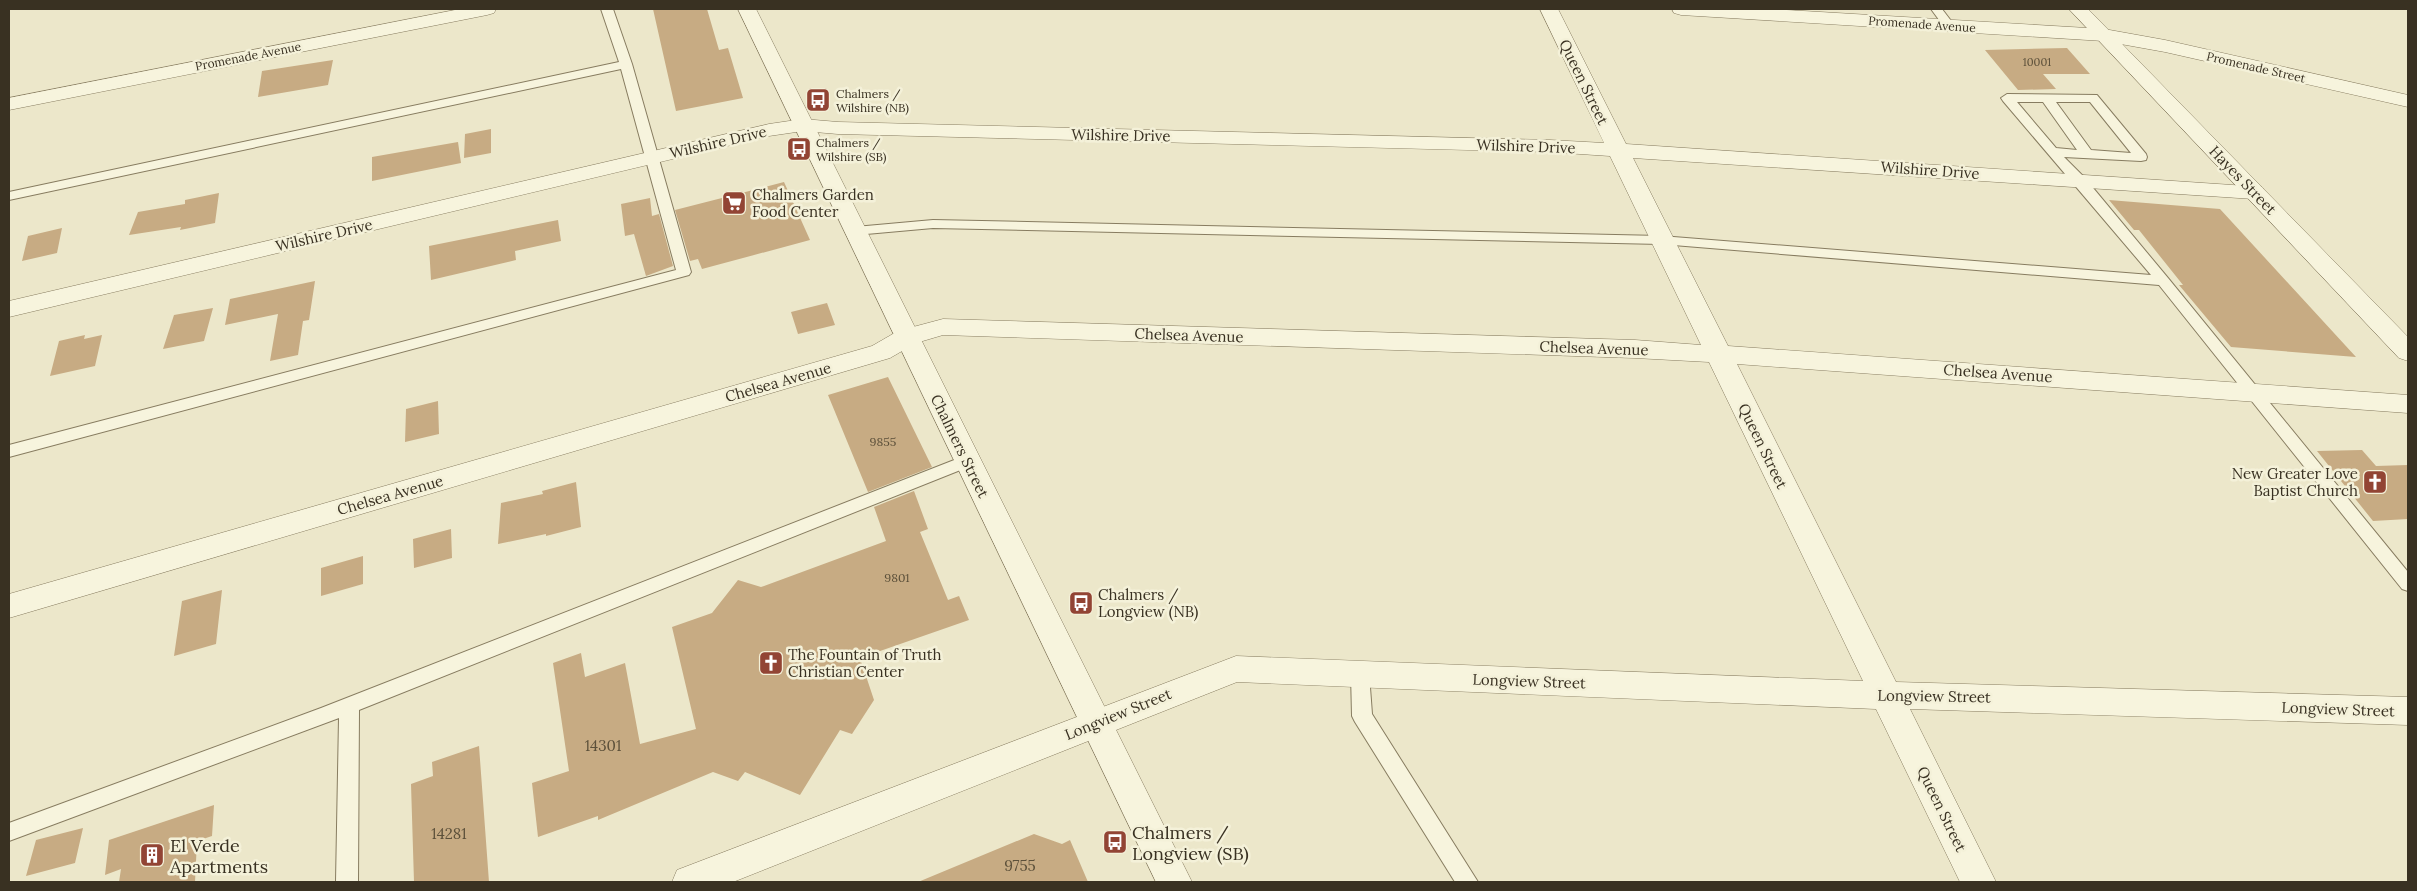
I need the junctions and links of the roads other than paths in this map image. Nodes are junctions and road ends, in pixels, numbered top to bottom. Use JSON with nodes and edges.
{"nodes":[{"id":1,"x":487,"y":9,"type":"edge"},
{"id":2,"x":607,"y":9,"type":"edge"},
{"id":3,"x":747,"y":9,"type":"edge"},
{"id":4,"x":1548,"y":9,"type":"edge"},
{"id":5,"x":1681,"y":9,"type":"edge"},
{"id":6,"x":1936,"y":9,"type":"edge"},
{"id":7,"x":2078,"y":9,"type":"edge"},
{"id":8,"x":1949,"y":26,"type":"junction"},
{"id":9,"x":2104,"y":35,"type":"junction"},
{"id":10,"x":626,"y":64,"type":"junction"},
{"id":11,"x":2047,"y":98,"type":"junction"},
{"id":12,"x":2408,"y":101,"type":"edge"},
{"id":13,"x":9,"y":104,"type":"edge"},
{"id":14,"x":803,"y":125,"type":"junction"},
{"id":15,"x":1618,"y":150,"type":"junction"},
{"id":16,"x":2052,"y":152,"type":"junction"},
{"id":17,"x":2088,"y":154,"type":"junction"},
{"id":18,"x":652,"y":158,"type":"junction"},
{"id":19,"x":2079,"y":180,"type":"junction"},
{"id":20,"x":2254,"y":192,"type":"junction"},
{"id":21,"x":9,"y":196,"type":"edge"},
{"id":22,"x":855,"y":231,"type":"junction"},
{"id":23,"x":1661,"y":240,"type":"junction"},
{"id":24,"x":2163,"y":281,"type":"junction"},
{"id":25,"x":9,"y":309,"type":"edge"},
{"id":26,"x":907,"y":337,"type":"junction"},
{"id":27,"x":2408,"y":352,"type":"edge"},
{"id":28,"x":1718,"y":354,"type":"junction"},
{"id":29,"x":2254,"y":393,"type":"junction"},
{"id":30,"x":2408,"y":404,"type":"edge"},
{"id":31,"x":9,"y":451,"type":"edge"},
{"id":32,"x":967,"y":461,"type":"junction"},
{"id":33,"x":2408,"y":584,"type":"edge"},
{"id":34,"x":9,"y":606,"type":"edge"},
{"id":35,"x":1360,"y":674,"type":"junction"},
{"id":36,"x":1886,"y":696,"type":"junction"},
{"id":37,"x":349,"y":705,"type":"junction"},
{"id":38,"x":2408,"y":711,"type":"edge"},
{"id":39,"x":1096,"y":723,"type":"junction"},
{"id":40,"x":9,"y":832,"type":"edge"},
{"id":41,"x":347,"y":882,"type":"edge"},
{"id":42,"x":690,"y":882,"type":"edge"},
{"id":43,"x":1174,"y":882,"type":"edge"},
{"id":44,"x":1467,"y":882,"type":"edge"},
{"id":45,"x":1978,"y":882,"type":"edge"}],
"edges":[{"from":1,"to":13,"type":"street","name":"Promenade Avenue"},
{"from":2,"to":10,"type":"lane"},
{"from":3,"to":14,"type":"street","name":"Chalmers Street"},
{"from":4,"to":15,"type":"street","name":"Queen Street"},
{"from":5,"to":8,"type":"street","name":"Promenade Avenue"},
{"from":6,"to":8,"type":"lane"},
{"from":7,"to":9,"type":"street","name":"Hayes Street"},
{"from":8,"to":9,"type":"street","name":"Promenade Avenue"},
{"from":9,"to":12,"type":"street","name":"Promenade Street"},
{"from":9,"to":20,"type":"street","name":"Hayes Street"},
{"from":10,"to":18,"type":"lane"},
{"from":10,"to":21,"type":"lane"},
{"from":11,"to":16,"type":"lane"},
{"from":11,"to":17,"type":"lane"},
{"from":11,"to":17,"type":"lane"},
{"from":14,"to":15,"type":"street","name":"Wilshire Drive"},
{"from":14,"to":18,"type":"street","name":"Wilshire Drive"},
{"from":14,"to":22,"type":"street","name":"Chalmers Street"},
{"from":15,"to":19,"type":"street","name":"Wilshire Drive"},
{"from":15,"to":23,"type":"street","name":"Queen Street"},
{"from":16,"to":17,"type":"lane"},
{"from":16,"to":19,"type":"lane"},
{"from":18,"to":25,"type":"street","name":"Wilshire Drive"},
{"from":18,"to":31,"type":"lane"},
{"from":19,"to":20,"type":"street","name":"Wilshire Drive"},
{"from":19,"to":24,"type":"lane"},
{"from":20,"to":27,"type":"street","name":"Hayes Street"},
{"from":22,"to":23,"type":"lane"},
{"from":22,"to":26,"type":"street","name":"Chalmers Street"},
{"from":23,"to":24,"type":"lane"},
{"from":23,"to":28,"type":"street","name":"Queen Street"},
{"from":24,"to":29,"type":"lane"},
{"from":26,"to":28,"type":"street","name":"Chelsea Avenue"},
{"from":26,"to":32,"type":"street","name":"Chalmers Street"},
{"from":26,"to":34,"type":"street","name":"Chelsea Avenue"},
{"from":28,"to":29,"type":"street","name":"Chelsea Avenue"},
{"from":28,"to":36,"type":"street","name":"Queen Street"},
{"from":29,"to":30,"type":"street","name":"Chelsea Avenue"},
{"from":29,"to":33,"type":"lane"},
{"from":32,"to":37,"type":"lane"},
{"from":32,"to":39,"type":"street","name":"Chalmers Street"},
{"from":35,"to":36,"type":"street","name":"Longview Street"},
{"from":35,"to":39,"type":"street","name":"Longview Street"},
{"from":35,"to":44,"type":"lane"},
{"from":36,"to":38,"type":"street","name":"Longview Street"},
{"from":36,"to":45,"type":"street","name":"Queen Street"},
{"from":37,"to":40,"type":"lane"},
{"from":37,"to":41,"type":"lane"},
{"from":39,"to":42,"type":"street","name":"Longview Street"},
{"from":39,"to":43,"type":"street","name":"Chalmers Street"}]}
